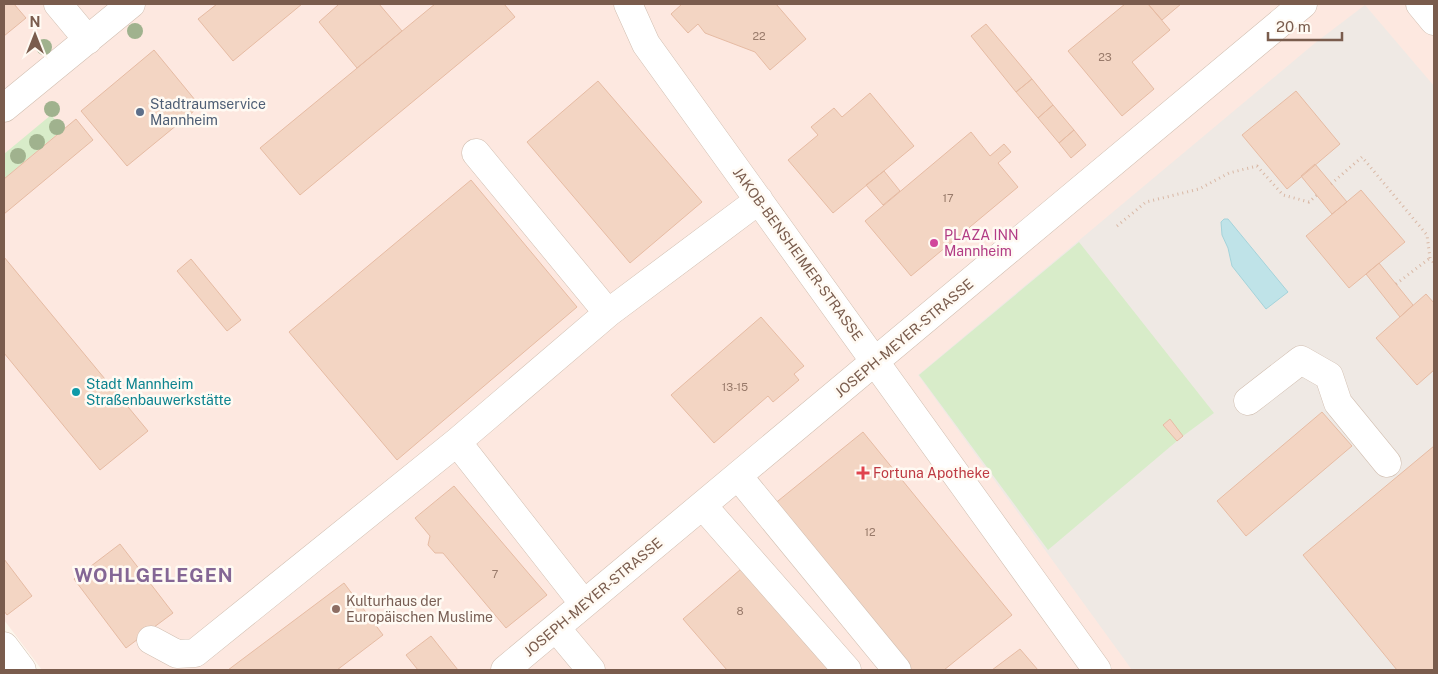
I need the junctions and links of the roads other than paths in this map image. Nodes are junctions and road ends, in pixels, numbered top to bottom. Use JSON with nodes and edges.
{"nodes":[{"id":1,"x":58,"y":4,"type":"edge"},
{"id":2,"x":132,"y":4,"type":"edge"},
{"id":3,"x":628,"y":4,"type":"edge"},
{"id":4,"x":1302,"y":4,"type":"edge"},
{"id":5,"x":1420,"y":4,"type":"edge"},
{"id":6,"x":1434,"y":21,"type":"edge"},
{"id":7,"x":88,"y":40,"type":"junction"},
{"id":8,"x":4,"y":108,"type":"edge"},
{"id":9,"x":476,"y":153,"type":"dead end"},
{"id":10,"x":759,"y":200,"type":"junction"},
{"id":11,"x":608,"y":313,"type":"junction"},
{"id":12,"x":876,"y":362,"type":"junction"},
{"id":13,"x":1248,"y":402,"type":"dead end"},
{"id":14,"x":458,"y":442,"type":"junction"},
{"id":15,"x":1387,"y":463,"type":"dead end"},
{"id":16,"x":738,"y":476,"type":"junction"},
{"id":17,"x":703,"y":506,"type":"junction"},
{"id":18,"x":584,"y":604,"type":"junction"},
{"id":19,"x":556,"y":628,"type":"junction"},
{"id":20,"x":151,"y":640,"type":"dead end"},
{"id":21,"x":4,"y":646,"type":"edge"},
{"id":22,"x":22,"y":670,"type":"edge"},
{"id":23,"x":505,"y":670,"type":"edge"},
{"id":24,"x":591,"y":670,"type":"edge"},
{"id":25,"x":847,"y":670,"type":"edge"},
{"id":26,"x":897,"y":670,"type":"edge"},
{"id":27,"x":1097,"y":670,"type":"edge"}],
"edges":[{"from":1,"to":7,"type":"street"},
{"from":2,"to":7,"type":"street"},
{"from":3,"to":10,"type":"street","name":"JAKOB-BENSHEIMER-STRASSE"},
{"from":4,"to":12,"type":"street","name":"JOSEPH-MEYER-STRASSE"},
{"from":5,"to":6,"type":"street"},
{"from":7,"to":8,"type":"street"},
{"from":9,"to":11,"type":"street"},
{"from":10,"to":11,"type":"street"},
{"from":10,"to":12,"type":"street","name":"JAKOB-BENSHEIMER-STRASSE"},
{"from":11,"to":14,"type":"street"},
{"from":12,"to":16,"type":"street","name":"JOSEPH-MEYER-STRASSE"},
{"from":12,"to":27,"type":"street","name":"JAKOB-BENSHEIMER-STRASSE"},
{"from":13,"to":15,"type":"street"},
{"from":14,"to":18,"type":"street"},
{"from":14,"to":20,"type":"street"},
{"from":16,"to":17,"type":"street","name":"JOSEPH-MEYER-STRASSE"},
{"from":16,"to":26,"type":"street"},
{"from":17,"to":18,"type":"street","name":"JOSEPH-MEYER-STRASSE"},
{"from":17,"to":25,"type":"street"},
{"from":18,"to":19,"type":"street","name":"JOSEPH-MEYER-STRASSE"},
{"from":19,"to":23,"type":"street","name":"JOSEPH-MEYER-STRASSE"},
{"from":19,"to":24,"type":"street"},
{"from":21,"to":22,"type":"street"}]}
